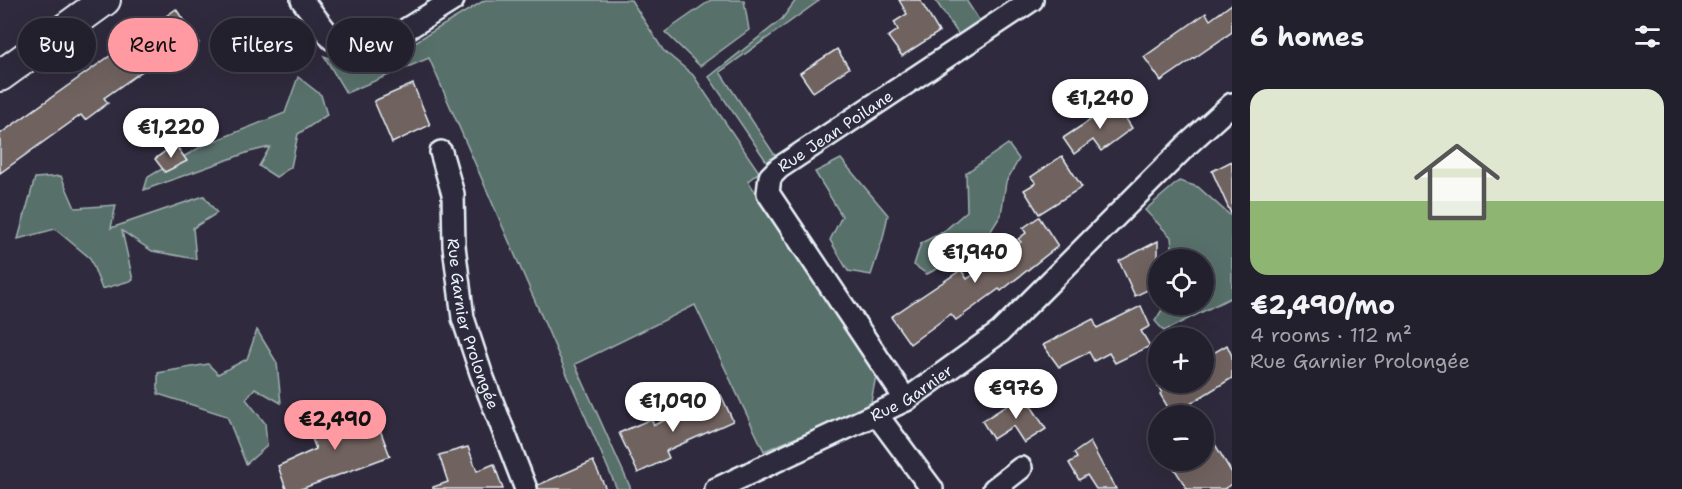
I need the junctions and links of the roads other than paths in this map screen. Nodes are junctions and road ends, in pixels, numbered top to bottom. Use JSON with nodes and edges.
{"nodes":[{"id":1,"x":105,"y":0,"type":"edge"},
{"id":2,"x":302,"y":0,"type":"edge"},
{"id":3,"x":453,"y":0,"type":"edge"},
{"id":4,"x":1032,"y":0,"type":"edge"},
{"id":5,"x":0,"y":76,"type":"edge"},
{"id":6,"x":1232,"y":104,"type":"edge"},
{"id":7,"x":441,"y":152,"type":"dead end"},
{"id":8,"x":906,"y":400,"type":"junction"},
{"id":9,"x":877,"y":415,"type":"junction"},
{"id":10,"x":1021,"y":468,"type":"dead end"},
{"id":11,"x":526,"y":489,"type":"edge"},
{"id":12,"x":716,"y":489,"type":"edge"},
{"id":13,"x":932,"y":489,"type":"edge"},
{"id":14,"x":994,"y":489,"type":"edge"}],
"edges":[{"from":1,"to":5,"type":"main road"},
{"from":2,"to":3,"type":"street"},
{"from":4,"to":8,"type":"street","name":"Rue Jean Poilane"},
{"from":6,"to":8,"type":"street","name":"Rue Garnier"},
{"from":7,"to":11,"type":"street","name":"Rue Garnier Prolongée"},
{"from":8,"to":9,"type":"street","name":"Rue Garnier"},
{"from":9,"to":12,"type":"street","name":"Rue Garnier"},
{"from":9,"to":13,"type":"street"},
{"from":10,"to":14,"type":"street"}]}
